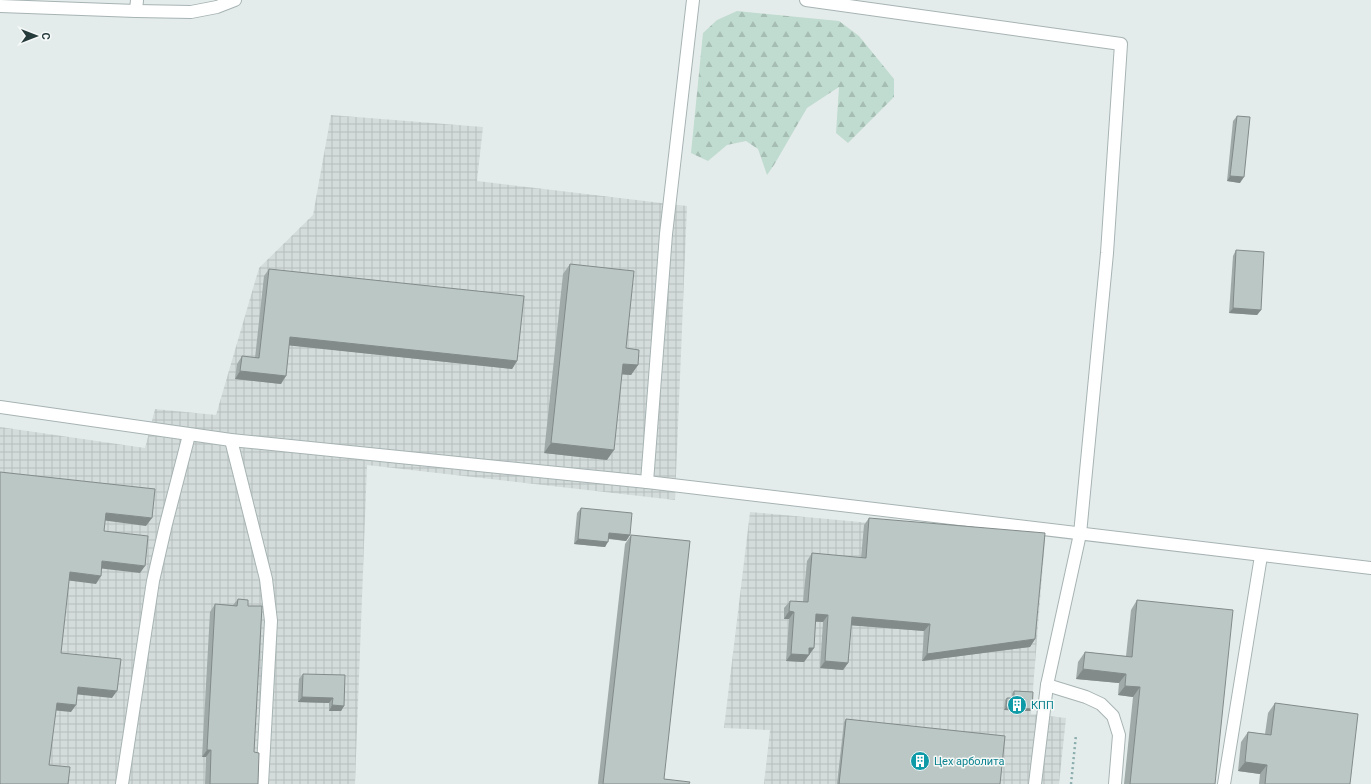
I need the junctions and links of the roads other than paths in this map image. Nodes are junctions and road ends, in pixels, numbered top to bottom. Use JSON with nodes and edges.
{"nodes":[{"id":1,"x":235,"y":0,"type":"edge"},
{"id":2,"x":693,"y":0,"type":"edge"},
{"id":3,"x":806,"y":0,"type":"edge"},
{"id":4,"x":0,"y":6,"type":"edge"},
{"id":5,"x":136,"y":6,"type":"edge"},
{"id":6,"x":0,"y":407,"type":"edge"},
{"id":7,"x":189,"y":435,"type":"junction"},
{"id":8,"x":231,"y":440,"type":"junction"},
{"id":9,"x":647,"y":482,"type":"junction"},
{"id":10,"x":1080,"y":534,"type":"junction"},
{"id":11,"x":1260,"y":556,"type":"junction"},
{"id":12,"x":1371,"y":568,"type":"edge"},
{"id":13,"x":1047,"y":684,"type":"junction"},
{"id":14,"x":122,"y":784,"type":"edge"},
{"id":15,"x":262,"y":784,"type":"edge"},
{"id":16,"x":1035,"y":784,"type":"edge"},
{"id":17,"x":1115,"y":784,"type":"edge"},
{"id":18,"x":1224,"y":784,"type":"edge"}],
"edges":[{"from":1,"to":5,"type":"lane"},
{"from":2,"to":9,"type":"lane"},
{"from":3,"to":10,"type":"lane"},
{"from":4,"to":5,"type":"lane"},
{"from":6,"to":7,"type":"lane"},
{"from":7,"to":8,"type":"lane"},
{"from":7,"to":14,"type":"lane"},
{"from":8,"to":9,"type":"lane"},
{"from":8,"to":15,"type":"lane"},
{"from":9,"to":10,"type":"lane"},
{"from":10,"to":11,"type":"lane"},
{"from":10,"to":13,"type":"lane"},
{"from":11,"to":12,"type":"lane"},
{"from":11,"to":18,"type":"lane"},
{"from":13,"to":16,"type":"lane"},
{"from":13,"to":17,"type":"lane"}]}
